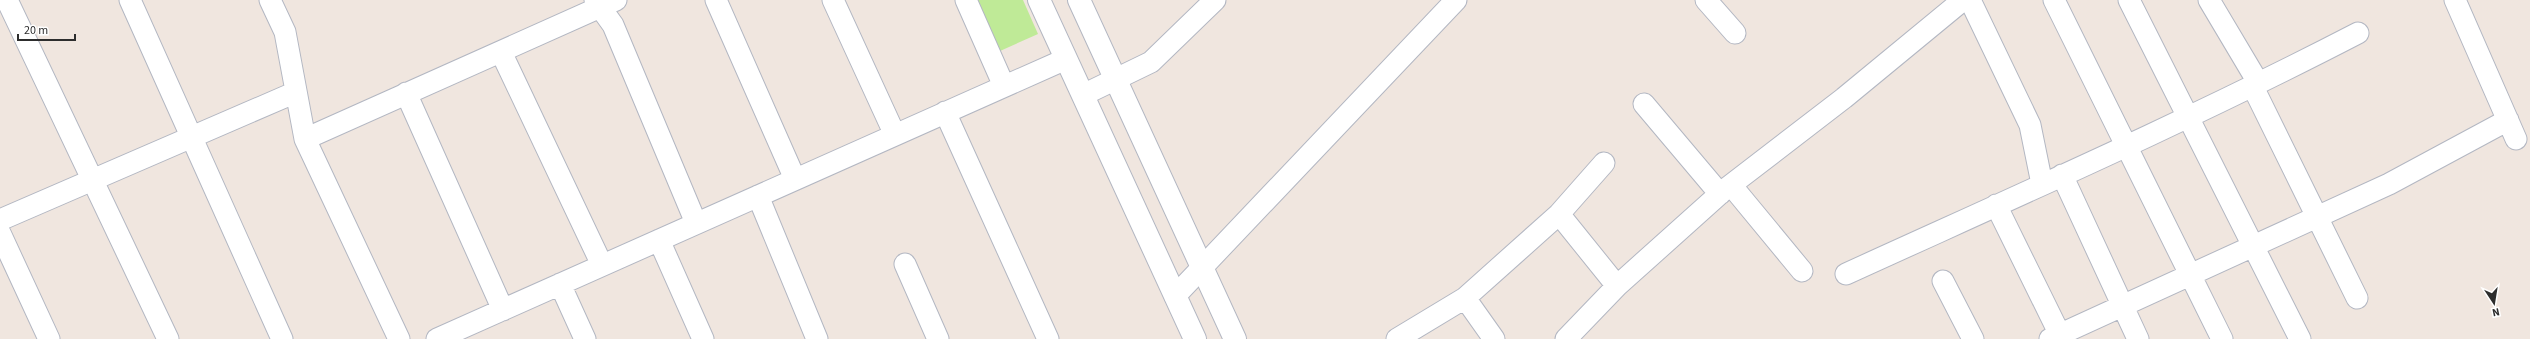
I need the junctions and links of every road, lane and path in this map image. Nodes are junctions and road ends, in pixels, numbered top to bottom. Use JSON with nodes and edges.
{"nodes":[{"id":1,"x":7,"y":0,"type":"edge"},
{"id":2,"x":130,"y":0,"type":"edge"},
{"id":3,"x":270,"y":0,"type":"edge"},
{"id":4,"x":716,"y":0,"type":"edge"},
{"id":5,"x":833,"y":0,"type":"edge"},
{"id":6,"x":966,"y":0,"type":"edge"},
{"id":7,"x":1039,"y":0,"type":"edge"},
{"id":8,"x":1079,"y":0,"type":"edge"},
{"id":9,"x":1215,"y":0,"type":"edge"},
{"id":10,"x":1456,"y":0,"type":"edge"},
{"id":11,"x":1706,"y":0,"type":"edge"},
{"id":12,"x":1963,"y":0,"type":"edge"},
{"id":13,"x":1970,"y":0,"type":"edge"},
{"id":14,"x":2054,"y":0,"type":"edge"},
{"id":15,"x":2129,"y":0,"type":"edge"},
{"id":16,"x":2209,"y":0,"type":"edge"},
{"id":17,"x":2455,"y":0,"type":"edge"},
{"id":18,"x":604,"y":3,"type":"edge"},
{"id":19,"x":1735,"y":33,"type":"dead end"},
{"id":20,"x":2358,"y":34,"type":"dead end"},
{"id":21,"x":501,"y":52,"type":"junction"},
{"id":22,"x":1066,"y":59,"type":"junction"},
{"id":23,"x":1116,"y":79,"type":"junction"},
{"id":24,"x":2256,"y":85,"type":"junction"},
{"id":25,"x":1004,"y":86,"type":"junction"},
{"id":26,"x":296,"y":92,"type":"junction"},
{"id":27,"x":406,"y":93,"type":"junction"},
{"id":28,"x":1083,"y":95,"type":"junction"},
{"id":29,"x":1644,"y":104,"type":"dead end"},
{"id":30,"x":945,"y":112,"type":"junction"},
{"id":31,"x":2189,"y":117,"type":"junction"},
{"id":32,"x":2508,"y":120,"type":"junction"},
{"id":33,"x":895,"y":135,"type":"junction"},
{"id":34,"x":191,"y":137,"type":"junction"},
{"id":35,"x":305,"y":139,"type":"junction"},
{"id":36,"x":2516,"y":139,"type":"dead end"},
{"id":37,"x":2127,"y":146,"type":"junction"},
{"id":38,"x":1604,"y":163,"type":"dead end"},
{"id":39,"x":2062,"y":175,"type":"junction"},
{"id":40,"x":795,"y":179,"type":"junction"},
{"id":41,"x":93,"y":180,"type":"junction"},
{"id":42,"x":2042,"y":184,"type":"junction"},
{"id":43,"x":1725,"y":190,"type":"junction"},
{"id":44,"x":758,"y":196,"type":"junction"},
{"id":45,"x":1996,"y":205,"type":"junction"},
{"id":46,"x":1559,"y":214,"type":"junction"},
{"id":47,"x":2317,"y":217,"type":"junction"},
{"id":48,"x":0,"y":220,"type":"edge"},
{"id":49,"x":696,"y":223,"type":"junction"},
{"id":50,"x":0,"y":233,"type":"edge"},
{"id":51,"x":659,"y":240,"type":"junction"},
{"id":52,"x":2252,"y":246,"type":"junction"},
{"id":53,"x":905,"y":264,"type":"dead end"},
{"id":54,"x":602,"y":266,"type":"junction"},
{"id":55,"x":1202,"y":266,"type":"junction"},
{"id":56,"x":1802,"y":271,"type":"dead end"},
{"id":57,"x":1846,"y":274,"type":"dead end"},
{"id":58,"x":2192,"y":274,"type":"junction"},
{"id":59,"x":1943,"y":281,"type":"dead end"},
{"id":60,"x":560,"y":284,"type":"junction"},
{"id":61,"x":1618,"y":286,"type":"junction"},
{"id":62,"x":1175,"y":296,"type":"junction"},
{"id":63,"x":1466,"y":298,"type":"junction"},
{"id":64,"x":2357,"y":298,"type":"dead end"},
{"id":65,"x":2123,"y":306,"type":"junction"},
{"id":66,"x":503,"y":310,"type":"junction"},
{"id":67,"x":463,"y":334,"type":"edge"},
{"id":68,"x":2057,"y":338,"type":"edge"},
{"id":69,"x":49,"y":339,"type":"edge"},
{"id":70,"x":168,"y":339,"type":"edge"},
{"id":71,"x":282,"y":339,"type":"edge"},
{"id":72,"x":399,"y":339,"type":"edge"},
{"id":73,"x":437,"y":339,"type":"edge"},
{"id":74,"x":585,"y":339,"type":"edge"},
{"id":75,"x":703,"y":339,"type":"edge"},
{"id":76,"x":817,"y":339,"type":"edge"},
{"id":77,"x":938,"y":339,"type":"edge"},
{"id":78,"x":1048,"y":339,"type":"edge"},
{"id":79,"x":1194,"y":339,"type":"edge"},
{"id":80,"x":1235,"y":339,"type":"edge"},
{"id":81,"x":1397,"y":339,"type":"edge"},
{"id":82,"x":1494,"y":339,"type":"edge"},
{"id":83,"x":1566,"y":339,"type":"edge"},
{"id":84,"x":1973,"y":339,"type":"edge"},
{"id":85,"x":2138,"y":339,"type":"edge"},
{"id":86,"x":2222,"y":339,"type":"edge"},
{"id":87,"x":2300,"y":339,"type":"edge"}],
"edges":[{"from":1,"to":41,"type":"street"},
{"from":2,"to":34,"type":"street"},
{"from":3,"to":26,"type":"street"},
{"from":4,"to":40,"type":"street"},
{"from":5,"to":33,"type":"street"},
{"from":6,"to":25,"type":"street"},
{"from":7,"to":22,"type":"street"},
{"from":8,"to":23,"type":"street"},
{"from":9,"to":23,"type":"street"},
{"from":10,"to":55,"type":"street"},
{"from":11,"to":19,"type":"street"},
{"from":12,"to":43,"type":"street"},
{"from":13,"to":42,"type":"street"},
{"from":14,"to":37,"type":"street"},
{"from":15,"to":31,"type":"street"},
{"from":16,"to":24,"type":"street"},
{"from":17,"to":32,"type":"street"},
{"from":18,"to":21,"type":"street"},
{"from":18,"to":49,"type":"street"},
{"from":20,"to":24,"type":"street"},
{"from":21,"to":27,"type":"street"},
{"from":21,"to":54,"type":"street"},
{"from":22,"to":25,"type":"street"},
{"from":22,"to":28,"type":"street"},
{"from":23,"to":28,"type":"street"},
{"from":23,"to":55,"type":"street"},
{"from":24,"to":31,"type":"street"},
{"from":24,"to":47,"type":"street"},
{"from":25,"to":30,"type":"street"},
{"from":26,"to":34,"type":"street"},
{"from":26,"to":35,"type":"street"},
{"from":27,"to":35,"type":"street"},
{"from":27,"to":66,"type":"street"},
{"from":28,"to":62,"type":"street"},
{"from":29,"to":43,"type":"street"},
{"from":30,"to":33,"type":"street"},
{"from":30,"to":78,"type":"street"},
{"from":31,"to":37,"type":"street"},
{"from":31,"to":52,"type":"street"},
{"from":32,"to":36,"type":"street"},
{"from":32,"to":47,"type":"street"},
{"from":33,"to":40,"type":"street"},
{"from":34,"to":41,"type":"street"},
{"from":34,"to":71,"type":"street"},
{"from":35,"to":72,"type":"street"},
{"from":37,"to":39,"type":"street"},
{"from":37,"to":58,"type":"street"},
{"from":38,"to":46,"type":"street"},
{"from":39,"to":42,"type":"street"},
{"from":39,"to":65,"type":"street"},
{"from":40,"to":44,"type":"street"},
{"from":41,"to":48,"type":"street"},
{"from":41,"to":70,"type":"street"},
{"from":42,"to":45,"type":"street"},
{"from":43,"to":56,"type":"street"},
{"from":43,"to":61,"type":"street"},
{"from":44,"to":49,"type":"street"},
{"from":44,"to":76,"type":"street"},
{"from":45,"to":57,"type":"street"},
{"from":45,"to":68,"type":"street"},
{"from":46,"to":61,"type":"street"},
{"from":46,"to":63,"type":"street"},
{"from":47,"to":52,"type":"street"},
{"from":47,"to":64,"type":"street"},
{"from":49,"to":51,"type":"street"},
{"from":50,"to":69,"type":"street"},
{"from":51,"to":54,"type":"street"},
{"from":51,"to":75,"type":"street"},
{"from":52,"to":58,"type":"street"},
{"from":52,"to":87,"type":"street"},
{"from":53,"to":77,"type":"street"},
{"from":54,"to":60,"type":"street"},
{"from":55,"to":62,"type":"street"},
{"from":55,"to":80,"type":"street"},
{"from":58,"to":65,"type":"street"},
{"from":58,"to":86,"type":"street"},
{"from":59,"to":84,"type":"street"},
{"from":60,"to":66,"type":"street"},
{"from":60,"to":74,"type":"street"},
{"from":61,"to":83,"type":"street"},
{"from":62,"to":79,"type":"street"},
{"from":63,"to":81,"type":"street"},
{"from":63,"to":82,"type":"street"},
{"from":65,"to":68,"type":"street"},
{"from":65,"to":85,"type":"street"},
{"from":66,"to":67,"type":"street"},
{"from":67,"to":73,"type":"street"}]}
